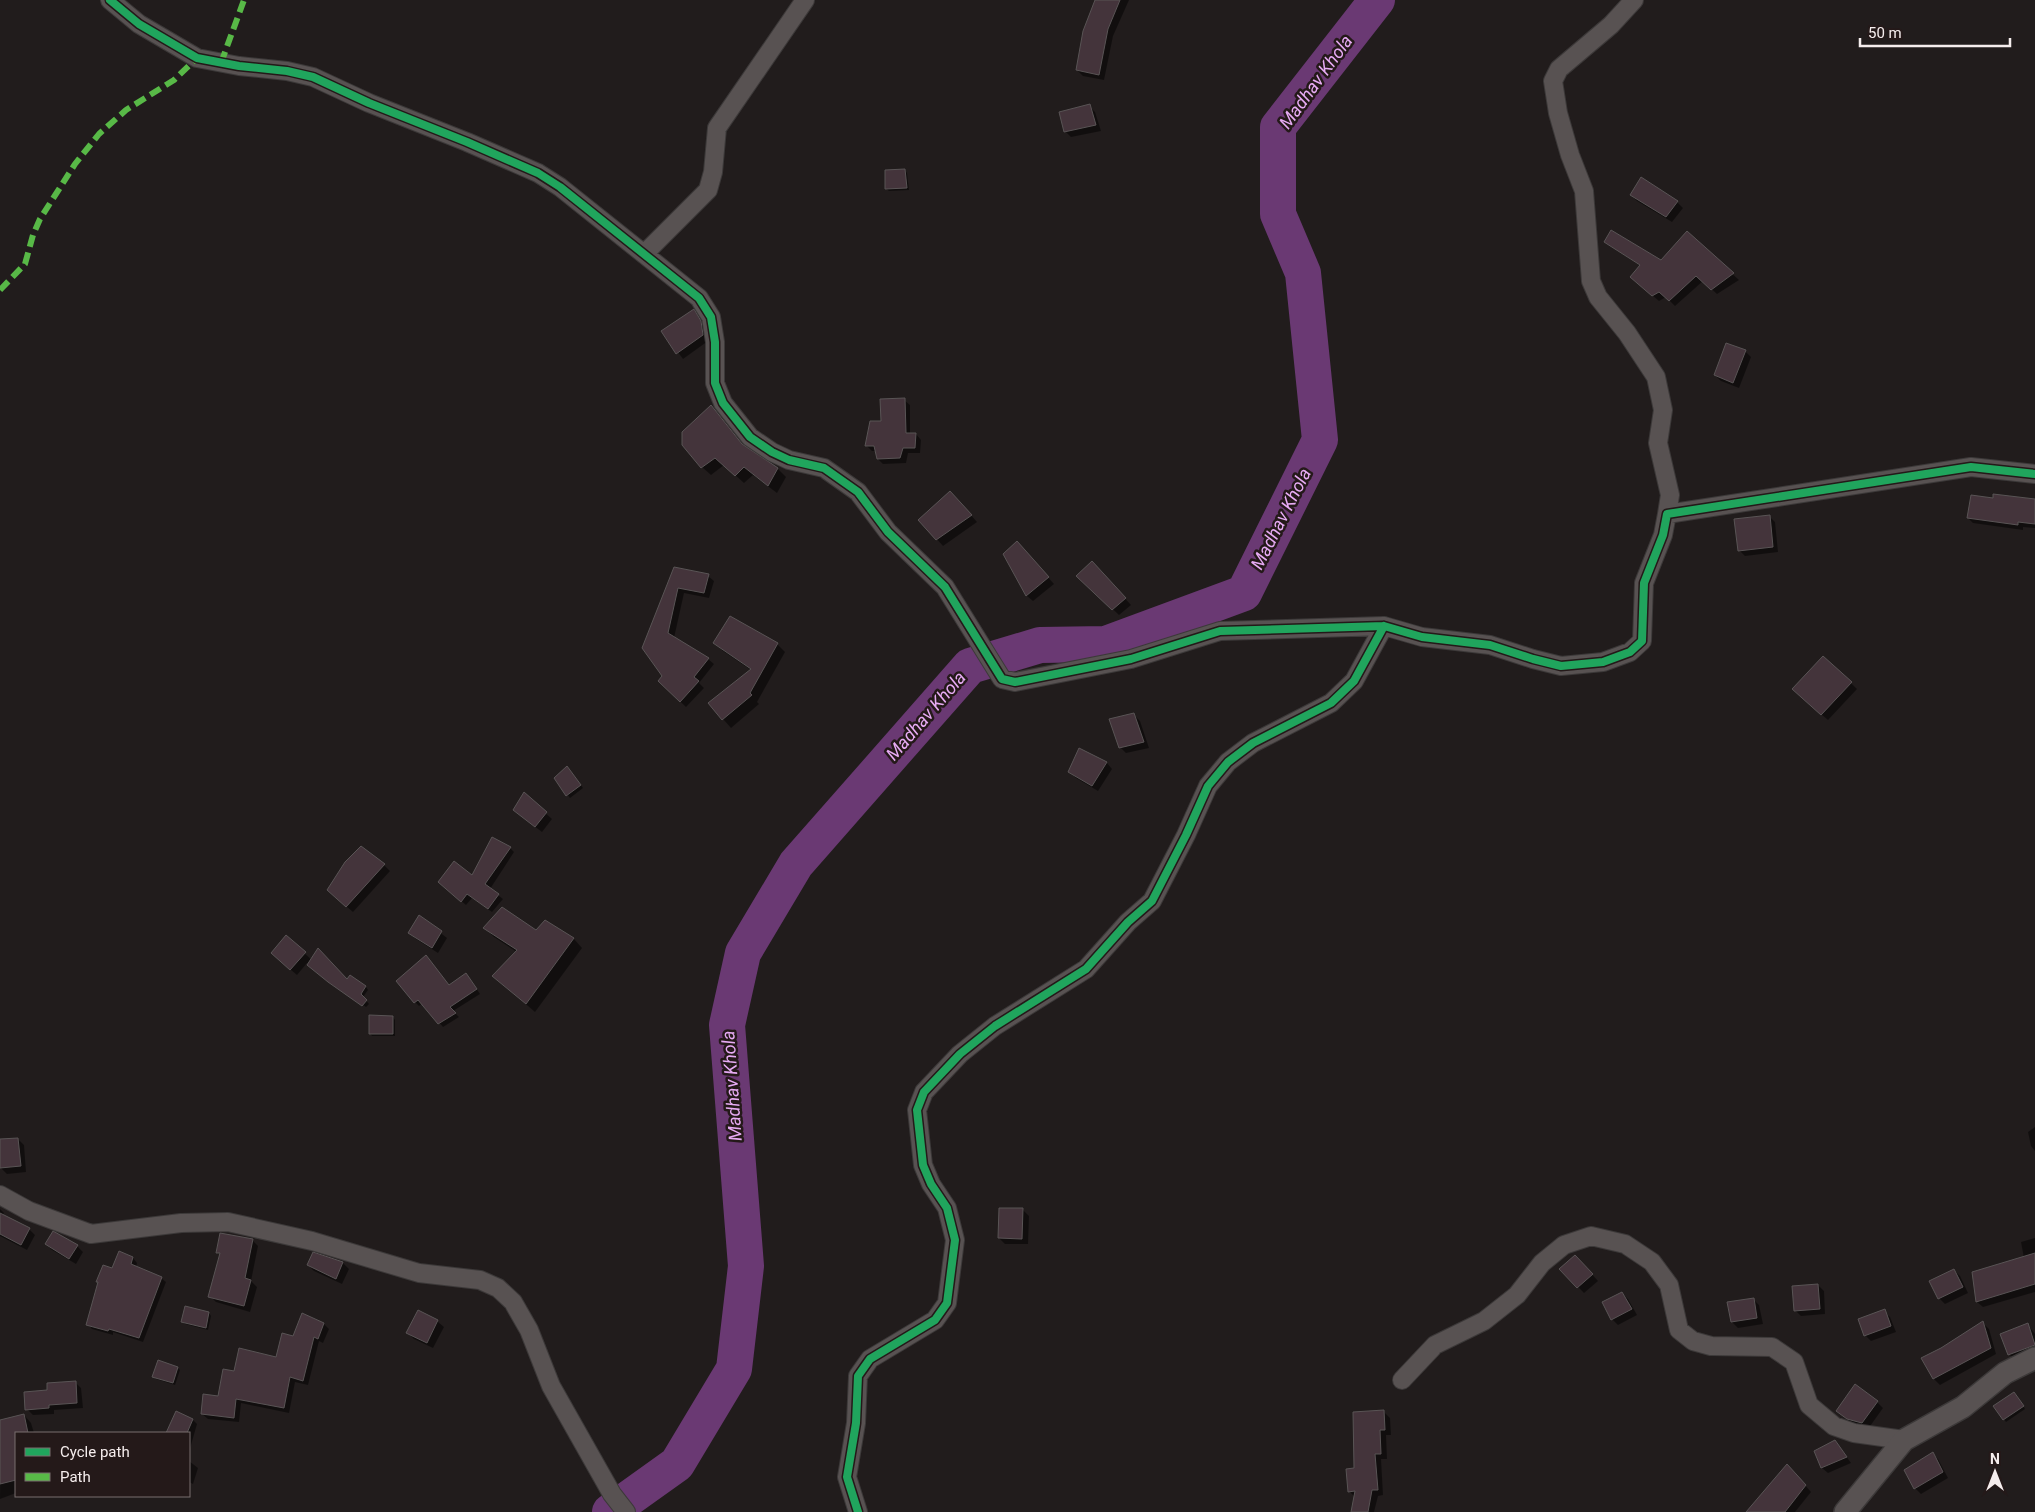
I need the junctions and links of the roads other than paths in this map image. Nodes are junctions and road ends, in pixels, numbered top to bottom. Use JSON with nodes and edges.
{"nodes":[{"id":1,"x":110,"y":0,"type":"edge"},
{"id":2,"x":804,"y":0,"type":"edge"},
{"id":3,"x":1634,"y":0,"type":"edge"},
{"id":4,"x":644,"y":254,"type":"junction"},
{"id":5,"x":2035,"y":474,"type":"edge"},
{"id":6,"x":1667,"y":514,"type":"junction"},
{"id":7,"x":1384,"y":626,"type":"junction"},
{"id":8,"x":0,"y":1195,"type":"edge"},
{"id":9,"x":2035,"y":1358,"type":"edge"},
{"id":10,"x":1402,"y":1380,"type":"dead end"},
{"id":11,"x":1904,"y":1440,"type":"junction"},
{"id":12,"x":626,"y":1512,"type":"edge"},
{"id":13,"x":858,"y":1512,"type":"edge"},
{"id":14,"x":1845,"y":1512,"type":"edge"}],
"edges":[{"from":1,"to":4,"type":"street"},
{"from":2,"to":4,"type":"street"},
{"from":3,"to":6,"type":"street"},
{"from":4,"to":7,"type":"street"},
{"from":5,"to":6,"type":"street"},
{"from":6,"to":7,"type":"street"},
{"from":7,"to":13,"type":"street"},
{"from":8,"to":12,"type":"street"},
{"from":9,"to":11,"type":"street"},
{"from":10,"to":11,"type":"street"},
{"from":11,"to":14,"type":"street"}]}
